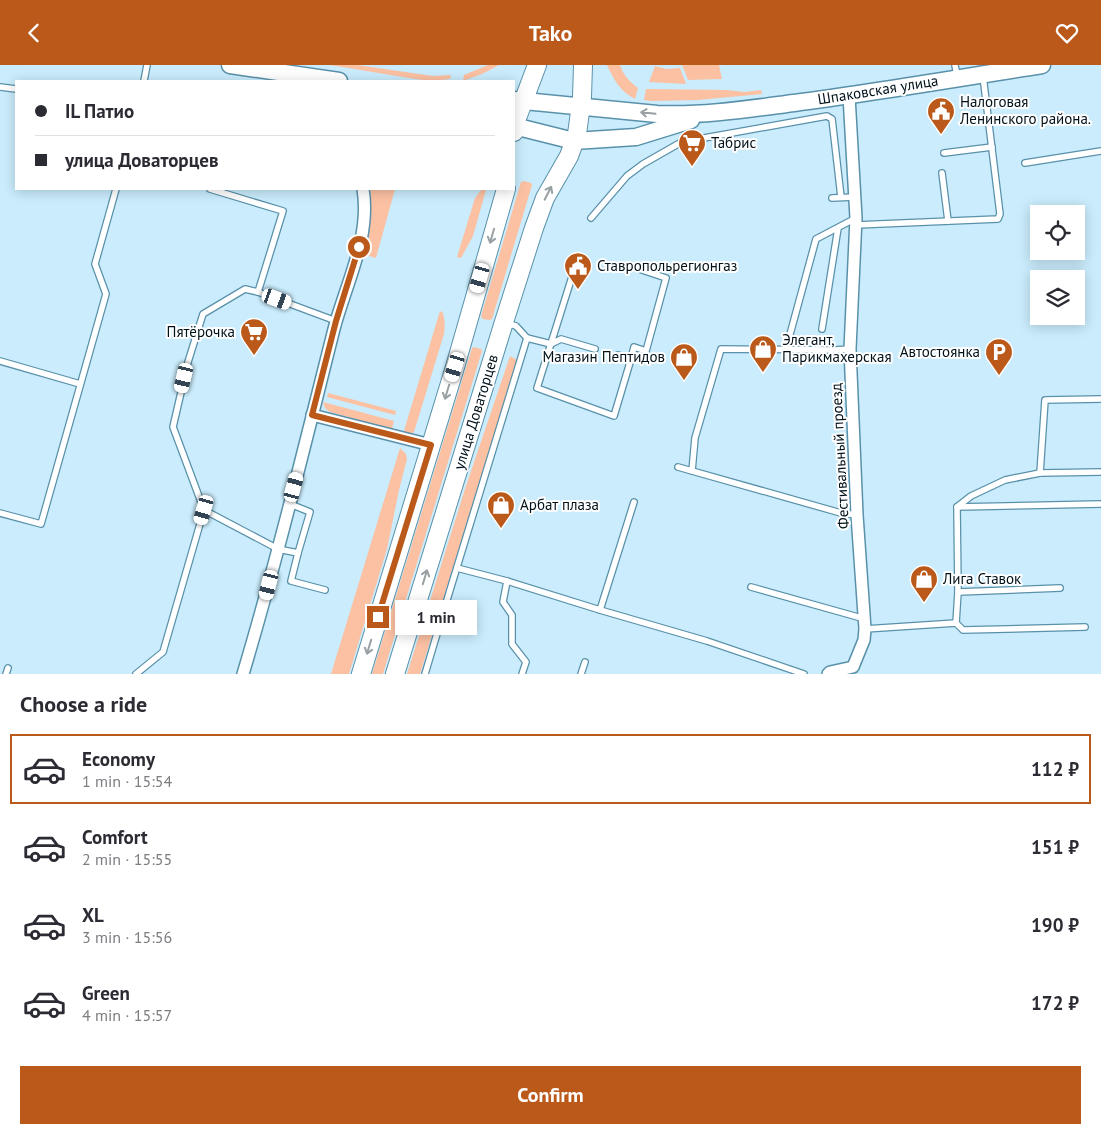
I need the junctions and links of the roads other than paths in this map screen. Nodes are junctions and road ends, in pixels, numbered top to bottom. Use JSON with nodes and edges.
{"nodes":[{"id":1,"x":147,"y":65,"type":"edge"},
{"id":2,"x":230,"y":65,"type":"edge"},
{"id":3,"x":537,"y":65,"type":"edge"},
{"id":4,"x":583,"y":65,"type":"edge"},
{"id":5,"x":1042,"y":65,"type":"edge"},
{"id":6,"x":268,"y":68,"type":"edge"},
{"id":7,"x":956,"y":71,"type":"edge"},
{"id":8,"x":983,"y":74,"type":"junction"},
{"id":9,"x":144,"y":80,"type":"edge"},
{"id":10,"x":334,"y":80,"type":"edge"},
{"id":11,"x":0,"y":87,"type":"edge"},
{"id":12,"x":15,"y":89,"type":"edge"},
{"id":13,"x":520,"y":96,"type":"edge"},
{"id":14,"x":849,"y":96,"type":"junction"},
{"id":15,"x":714,"y":113,"type":"junction"},
{"id":16,"x":515,"y":126,"type":"edge"},
{"id":17,"x":515,"y":127,"type":"edge"},
{"id":18,"x":992,"y":147,"type":"junction"},
{"id":19,"x":572,"y":149,"type":"junction"},
{"id":20,"x":1101,"y":151,"type":"edge"},
{"id":21,"x":944,"y":153,"type":"dead end"},
{"id":22,"x":1025,"y":163,"type":"dead end"},
{"id":23,"x":942,"y":173,"type":"dead end"},
{"id":24,"x":116,"y":190,"type":"edge"},
{"id":25,"x":213,"y":190,"type":"edge"},
{"id":26,"x":363,"y":190,"type":"edge"},
{"id":27,"x":506,"y":190,"type":"edge"},
{"id":28,"x":841,"y":197,"type":"junction"},
{"id":29,"x":855,"y":197,"type":"junction"},
{"id":30,"x":832,"y":198,"type":"dead end"},
{"id":31,"x":591,"y":218,"type":"dead end"},
{"id":32,"x":856,"y":221,"type":"junction"},
{"id":33,"x":948,"y":221,"type":"junction"},
{"id":34,"x":838,"y":228,"type":"junction"},
{"id":35,"x":576,"y":264,"type":"dead end"},
{"id":36,"x":636,"y":268,"type":"dead end"},
{"id":37,"x":258,"y":292,"type":"junction"},
{"id":38,"x":336,"y":321,"type":"junction"},
{"id":39,"x":504,"y":322,"type":"junction"},
{"id":40,"x":822,"y":329,"type":"dead end"},
{"id":41,"x":527,"y":338,"type":"junction"},
{"id":42,"x":551,"y":344,"type":"junction"},
{"id":43,"x":595,"y":349,"type":"dead end"},
{"id":44,"x":786,"y":349,"type":"junction"},
{"id":45,"x":850,"y":349,"type":"junction"},
{"id":46,"x":618,"y":355,"type":"dead end"},
{"id":47,"x":630,"y":359,"type":"junction"},
{"id":48,"x":0,"y":361,"type":"edge"},
{"id":49,"x":80,"y":384,"type":"junction"},
{"id":50,"x":1101,"y":399,"type":"edge"},
{"id":51,"x":312,"y":415,"type":"junction"},
{"id":52,"x":431,"y":445,"type":"junction"},
{"id":53,"x":678,"y":467,"type":"dead end"},
{"id":54,"x":692,"y":471,"type":"junction"},
{"id":55,"x":1040,"y":473,"type":"junction"},
{"id":56,"x":1101,"y":473,"type":"edge"},
{"id":57,"x":634,"y":502,"type":"dead end"},
{"id":58,"x":289,"y":504,"type":"junction"},
{"id":59,"x":1101,"y":504,"type":"edge"},
{"id":60,"x":957,"y":507,"type":"junction"},
{"id":61,"x":204,"y":510,"type":"junction"},
{"id":62,"x":0,"y":513,"type":"edge"},
{"id":63,"x":857,"y":515,"type":"junction"},
{"id":64,"x":278,"y":549,"type":"junction"},
{"id":65,"x":298,"y":553,"type":"junction"},
{"id":66,"x":457,"y":567,"type":"junction"},
{"id":67,"x":507,"y":581,"type":"junction"},
{"id":68,"x":751,"y":587,"type":"dead end"},
{"id":69,"x":1060,"y":588,"type":"dead end"},
{"id":70,"x":325,"y":590,"type":"dead end"},
{"id":71,"x":958,"y":592,"type":"junction"},
{"id":72,"x":600,"y":610,"type":"junction"},
{"id":73,"x":956,"y":623,"type":"junction"},
{"id":74,"x":865,"y":624,"type":"junction"},
{"id":75,"x":1086,"y":627,"type":"dead end"},
{"id":76,"x":585,"y":662,"type":"dead end"},
{"id":77,"x":856,"y":671,"type":"edge"},
{"id":78,"x":136,"y":674,"type":"edge"},
{"id":79,"x":243,"y":674,"type":"edge"},
{"id":80,"x":361,"y":674,"type":"edge"},
{"id":81,"x":395,"y":674,"type":"edge"},
{"id":82,"x":425,"y":674,"type":"edge"},
{"id":83,"x":522,"y":674,"type":"edge"},
{"id":84,"x":581,"y":674,"type":"edge"},
{"id":85,"x":804,"y":674,"type":"edge"},
{"id":86,"x":828,"y":674,"type":"edge"}],
"edges":[{"from":1,"to":9,"type":"lane"},
{"from":2,"to":6,"type":"main road"},
{"from":3,"to":13,"type":"main road"},
{"from":4,"to":19,"type":"main road","name":"улица Доваторцев"},
{"from":5,"to":8,"type":"main road","name":"Шпаковская улица"},
{"from":6,"to":10,"type":"main road"},
{"from":7,"to":8,"type":"main road","name":"Шпаковская улица"},
{"from":7,"to":14,"type":"main road","name":"Шпаковская улица"},
{"from":8,"to":18,"type":"lane"},
{"from":11,"to":12,"type":"lane"},
{"from":15,"to":13,"type":"main road","name":"Шпаковская улица","one_way":true},
{"from":13,"to":17,"type":"main road"},
{"from":14,"to":15,"type":"main road","name":"Шпаковская улица"},
{"from":14,"to":29,"type":"street","name":"Фестивальный проезд"},
{"from":15,"to":19,"type":"main road","name":"Шпаковская улица"},
{"from":16,"to":19,"type":"main road","name":"Шпаковская улица"},
{"from":18,"to":21,"type":"lane"},
{"from":18,"to":33,"type":"lane"},
{"from":39,"to":19,"type":"main road","name":"улица Доваторцев","one_way":true},
{"from":20,"to":22,"type":"lane"},
{"from":23,"to":33,"type":"lane"},
{"from":24,"to":49,"type":"lane"},
{"from":25,"to":37,"type":"lane"},
{"from":26,"to":38,"type":"street"},
{"from":27,"to":52,"type":"main road","one_way":true},
{"from":28,"to":29,"type":"lane"},
{"from":28,"to":30,"type":"lane"},
{"from":28,"to":31,"type":"lane"},
{"from":29,"to":32,"type":"street","name":"Фестивальный проезд"},
{"from":32,"to":33,"type":"lane"},
{"from":32,"to":34,"type":"lane"},
{"from":32,"to":45,"type":"street","name":"Фестивальный проезд"},
{"from":34,"to":40,"type":"lane"},
{"from":34,"to":44,"type":"lane"},
{"from":35,"to":42,"type":"lane"},
{"from":36,"to":47,"type":"lane"},
{"from":37,"to":38,"type":"lane"},
{"from":37,"to":61,"type":"lane"},
{"from":38,"to":51,"type":"street"},
{"from":39,"to":41,"type":"lane"},
{"from":81,"to":39,"type":"main road","name":"улица Доваторцев","one_way":true},
{"from":41,"to":42,"type":"lane"},
{"from":41,"to":66,"type":"lane"},
{"from":42,"to":43,"type":"lane"},
{"from":42,"to":47,"type":"lane"},
{"from":44,"to":45,"type":"lane"},
{"from":44,"to":54,"type":"lane"},
{"from":45,"to":63,"type":"street","name":"Фестивальный проезд"},
{"from":46,"to":47,"type":"lane"},
{"from":48,"to":49,"type":"lane"},
{"from":49,"to":62,"type":"lane"},
{"from":50,"to":55,"type":"lane"},
{"from":51,"to":52,"type":"street"},
{"from":51,"to":58,"type":"street"},
{"from":52,"to":80,"type":"main road","one_way":true},
{"from":53,"to":54,"type":"lane"},
{"from":54,"to":63,"type":"lane"},
{"from":55,"to":56,"type":"lane"},
{"from":55,"to":60,"type":"lane"},
{"from":57,"to":72,"type":"lane"},
{"from":58,"to":64,"type":"street"},
{"from":58,"to":65,"type":"lane"},
{"from":59,"to":60,"type":"lane"},
{"from":60,"to":71,"type":"lane"},
{"from":61,"to":64,"type":"lane"},
{"from":61,"to":78,"type":"lane"},
{"from":63,"to":74,"type":"street","name":"Фестивальный проезд"},
{"from":64,"to":65,"type":"lane"},
{"from":64,"to":79,"type":"street"},
{"from":65,"to":70,"type":"lane"},
{"from":66,"to":67,"type":"lane"},
{"from":66,"to":82,"type":"lane"},
{"from":67,"to":72,"type":"lane"},
{"from":67,"to":83,"type":"lane"},
{"from":68,"to":74,"type":"lane"},
{"from":69,"to":71,"type":"lane"},
{"from":71,"to":73,"type":"lane"},
{"from":72,"to":85,"type":"lane"},
{"from":73,"to":74,"type":"lane"},
{"from":73,"to":75,"type":"lane"},
{"from":74,"to":77,"type":"street","name":"Фестивальный проезд"},
{"from":76,"to":84,"type":"lane"},
{"from":77,"to":86,"type":"street","name":"Фестивальный проезд"}]}
